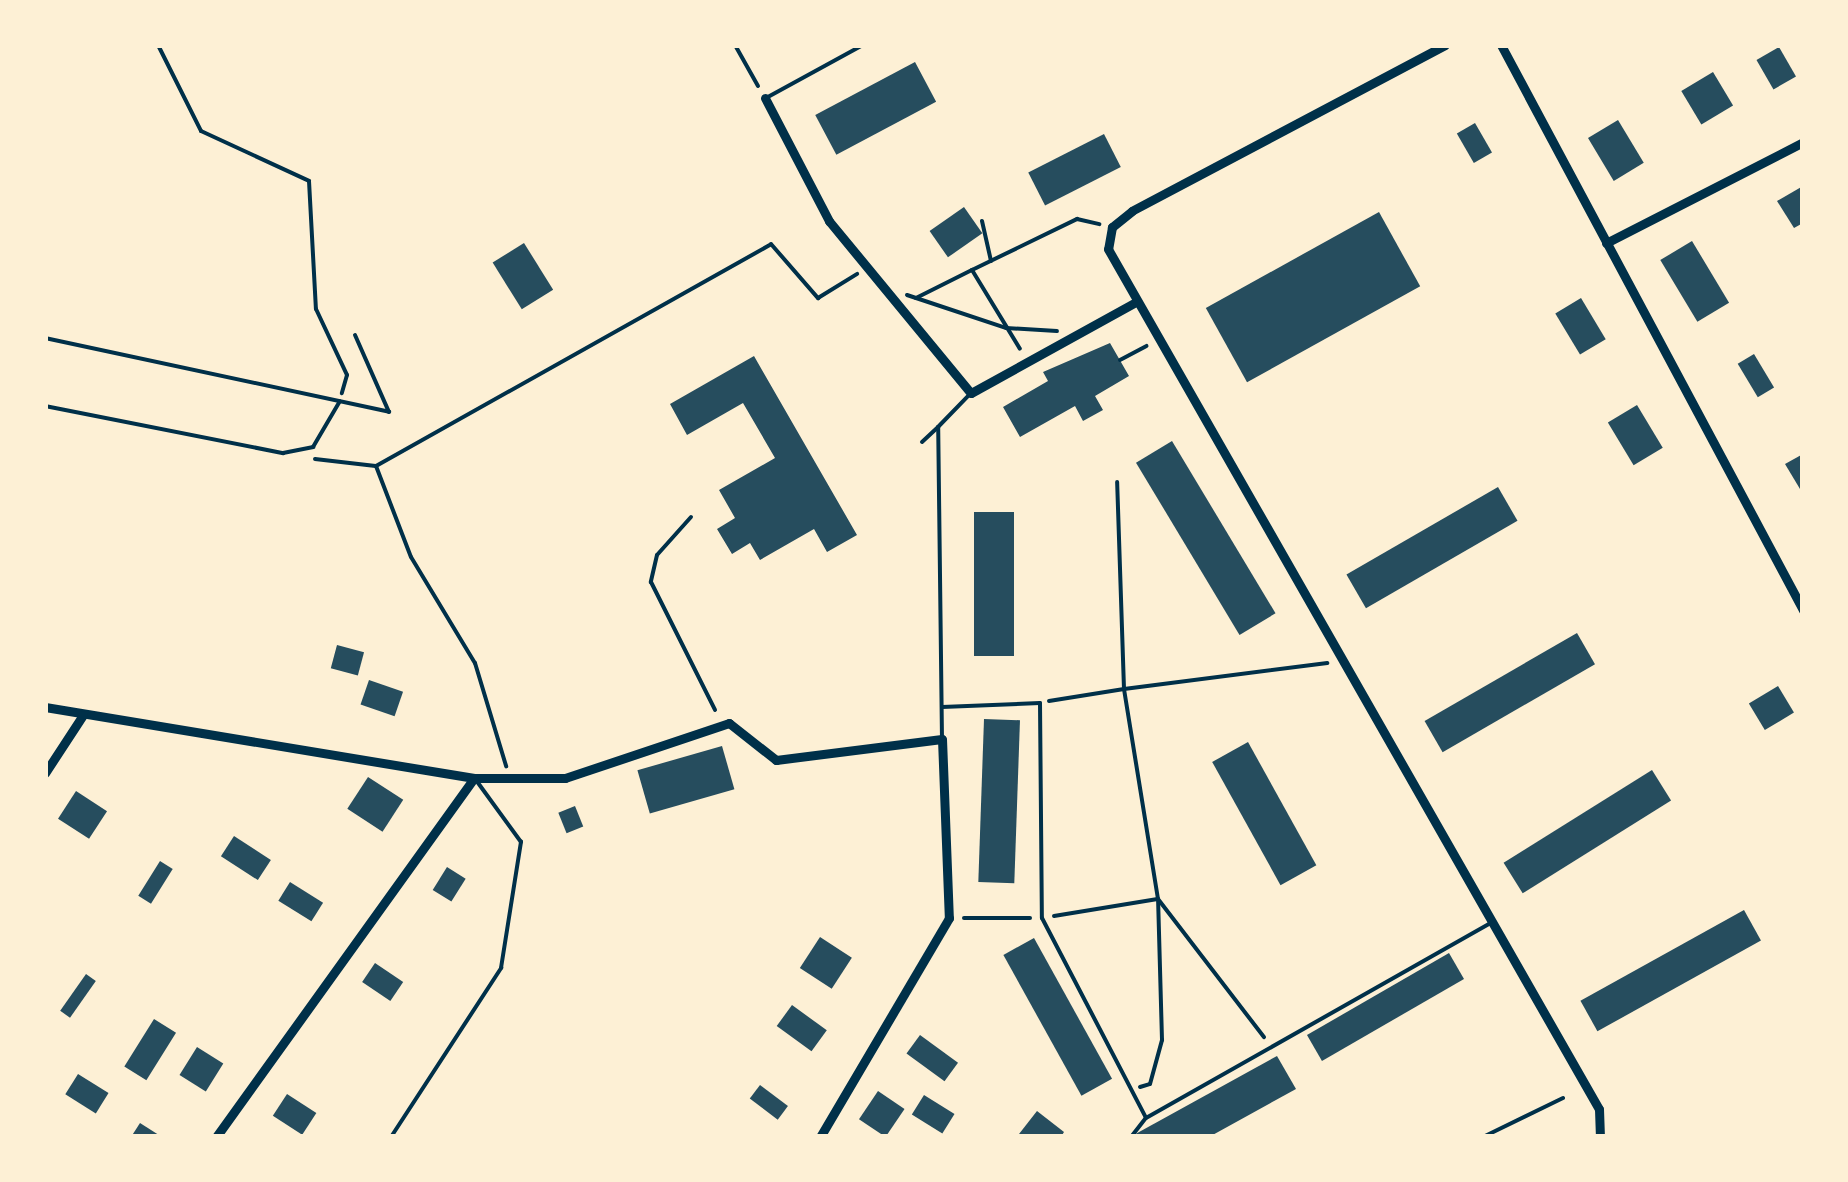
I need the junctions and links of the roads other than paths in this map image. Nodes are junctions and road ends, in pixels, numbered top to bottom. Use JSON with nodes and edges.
{"nodes":[{"id":1,"x":863,"y":45,"type":"edge"},
{"id":2,"x":1445,"y":45,"type":"edge"},
{"id":3,"x":1500,"y":45,"type":"edge"},
{"id":4,"x":765,"y":98,"type":"joint"},
{"id":5,"x":1803,"y":142,"type":"edge"},
{"id":6,"x":1606,"y":243,"type":"junction"},
{"id":7,"x":1136,"y":302,"type":"junction"},
{"id":8,"x":355,"y":335,"type":"dead end"},
{"id":9,"x":45,"y":338,"type":"edge"},
{"id":10,"x":971,"y":393,"type":"junction"},
{"id":11,"x":340,"y":402,"type":"junction"},
{"id":12,"x":45,"y":406,"type":"edge"},
{"id":13,"x":938,"y":428,"type":"junction"},
{"id":14,"x":922,"y":442,"type":"dead end"},
{"id":15,"x":691,"y":517,"type":"dead end"},
{"id":16,"x":1803,"y":610,"type":"edge"},
{"id":17,"x":45,"y":707,"type":"edge"},
{"id":18,"x":942,"y":707,"type":"junction"},
{"id":19,"x":715,"y":710,"type":"dead end"},
{"id":20,"x":83,"y":715,"type":"junction"},
{"id":21,"x":942,"y":738,"type":"junction"},
{"id":22,"x":45,"y":773,"type":"edge"},
{"id":23,"x":474,"y":778,"type":"junction"},
{"id":24,"x":1492,"y":922,"type":"junction"},
{"id":25,"x":1146,"y":1118,"type":"junction"},
{"id":26,"x":216,"y":1137,"type":"edge"},
{"id":27,"x":391,"y":1137,"type":"edge"},
{"id":28,"x":820,"y":1137,"type":"edge"},
{"id":29,"x":1131,"y":1137,"type":"edge"},
{"id":30,"x":1600,"y":1137,"type":"edge"}],
"edges":[{"from":1,"to":4,"type":"lane"},
{"from":2,"to":7,"type":"street"},
{"from":3,"to":6,"type":"street"},
{"from":4,"to":10,"type":"street"},
{"from":5,"to":6,"type":"street"},
{"from":6,"to":16,"type":"street"},
{"from":7,"to":10,"type":"street"},
{"from":7,"to":24,"type":"street"},
{"from":8,"to":11,"type":"lane"},
{"from":9,"to":11,"type":"lane"},
{"from":10,"to":13,"type":"lane"},
{"from":11,"to":12,"type":"lane"},
{"from":13,"to":14,"type":"lane"},
{"from":13,"to":18,"type":"lane"},
{"from":15,"to":19,"type":"lane"},
{"from":17,"to":20,"type":"street"},
{"from":18,"to":21,"type":"lane"},
{"from":18,"to":25,"type":"lane"},
{"from":20,"to":22,"type":"street"},
{"from":20,"to":23,"type":"street"},
{"from":21,"to":23,"type":"street"},
{"from":21,"to":28,"type":"street"},
{"from":23,"to":26,"type":"street"},
{"from":23,"to":27,"type":"lane"},
{"from":24,"to":25,"type":"lane"},
{"from":24,"to":30,"type":"street"},
{"from":25,"to":29,"type":"lane"}]}
